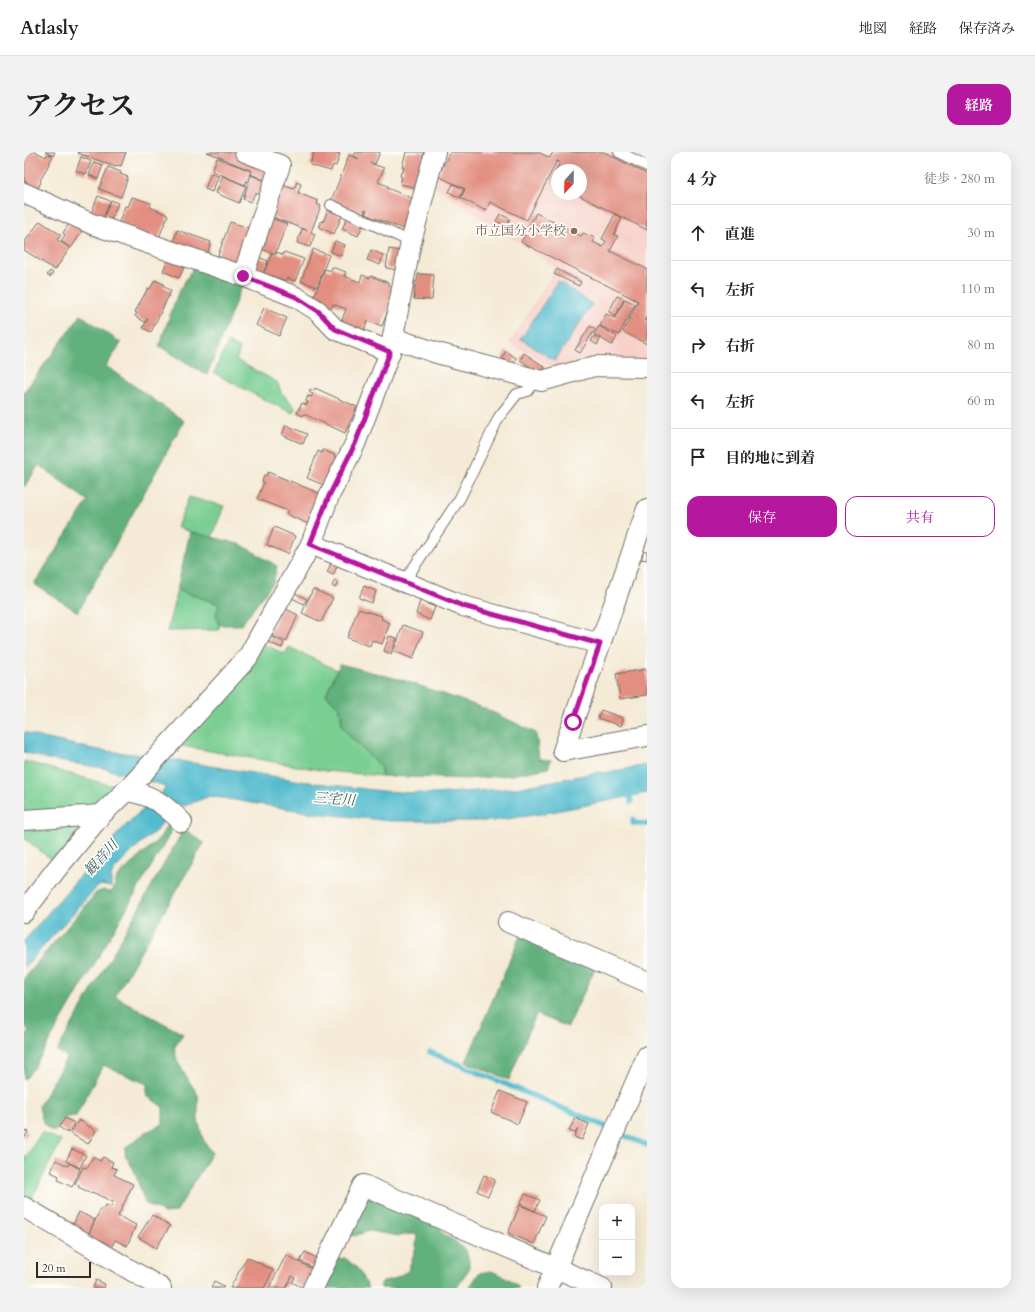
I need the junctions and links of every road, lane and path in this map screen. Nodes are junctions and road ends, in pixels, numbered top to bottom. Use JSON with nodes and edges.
{"nodes":[{"id":1,"x":244,"y":152,"type":"edge"},
{"id":2,"x":435,"y":152,"type":"edge"},
{"id":3,"x":619,"y":152,"type":"edge"},
{"id":4,"x":647,"y":166,"type":"edge"},
{"id":5,"x":24,"y":193,"type":"edge"},
{"id":6,"x":331,"y":205,"type":"dead end"},
{"id":7,"x":411,"y":242,"type":"junction"},
{"id":8,"x":243,"y":276,"type":"junction"},
{"id":9,"x":391,"y":345,"type":"junction"},
{"id":10,"x":647,"y":367,"type":"edge"},
{"id":11,"x":536,"y":379,"type":"junction"},
{"id":12,"x":647,"y":509,"type":"edge"},
{"id":13,"x":310,"y":544,"type":"junction"},
{"id":14,"x":404,"y":582,"type":"junction"},
{"id":15,"x":600,"y":644,"type":"junction"},
{"id":16,"x":647,"y":736,"type":"edge"},
{"id":17,"x":129,"y":788,"type":"junction"},
{"id":18,"x":101,"y":815,"type":"junction"},
{"id":19,"x":179,"y":818,"type":"dead end"},
{"id":20,"x":24,"y":820,"type":"edge"},
{"id":21,"x":24,"y":912,"type":"edge"},
{"id":22,"x":508,"y":922,"type":"dead end"},
{"id":23,"x":647,"y":982,"type":"edge"},
{"id":24,"x":647,"y":1056,"type":"edge"},
{"id":25,"x":24,"y":1207,"type":"edge"},
{"id":26,"x":556,"y":1268,"type":"junction"},
{"id":27,"x":160,"y":1288,"type":"edge"},
{"id":28,"x":313,"y":1288,"type":"edge"},
{"id":29,"x":547,"y":1288,"type":"edge"},
{"id":30,"x":602,"y":1288,"type":"edge"}],
"edges":[{"from":1,"to":8,"type":"street"},
{"from":2,"to":7,"type":"street"},
{"from":3,"to":4,"type":"lane"},
{"from":5,"to":8,"type":"street"},
{"from":6,"to":7,"type":"lane"},
{"from":7,"to":9,"type":"street"},
{"from":8,"to":9,"type":"street"},
{"from":9,"to":11,"type":"street"},
{"from":9,"to":13,"type":"street"},
{"from":10,"to":11,"type":"street"},
{"from":11,"to":14,"type":"lane"},
{"from":12,"to":15,"type":"street"},
{"from":13,"to":14,"type":"street"},
{"from":13,"to":17,"type":"street"},
{"from":14,"to":15,"type":"street"},
{"from":15,"to":16,"type":"street"},
{"from":17,"to":18,"type":"street"},
{"from":17,"to":19,"type":"street"},
{"from":18,"to":20,"type":"street"},
{"from":18,"to":21,"type":"street"},
{"from":22,"to":23,"type":"street"},
{"from":24,"to":26,"type":"street"},
{"from":25,"to":27,"type":"street"},
{"from":26,"to":28,"type":"street"},
{"from":26,"to":29,"type":"street"},
{"from":26,"to":30,"type":"street"}]}
